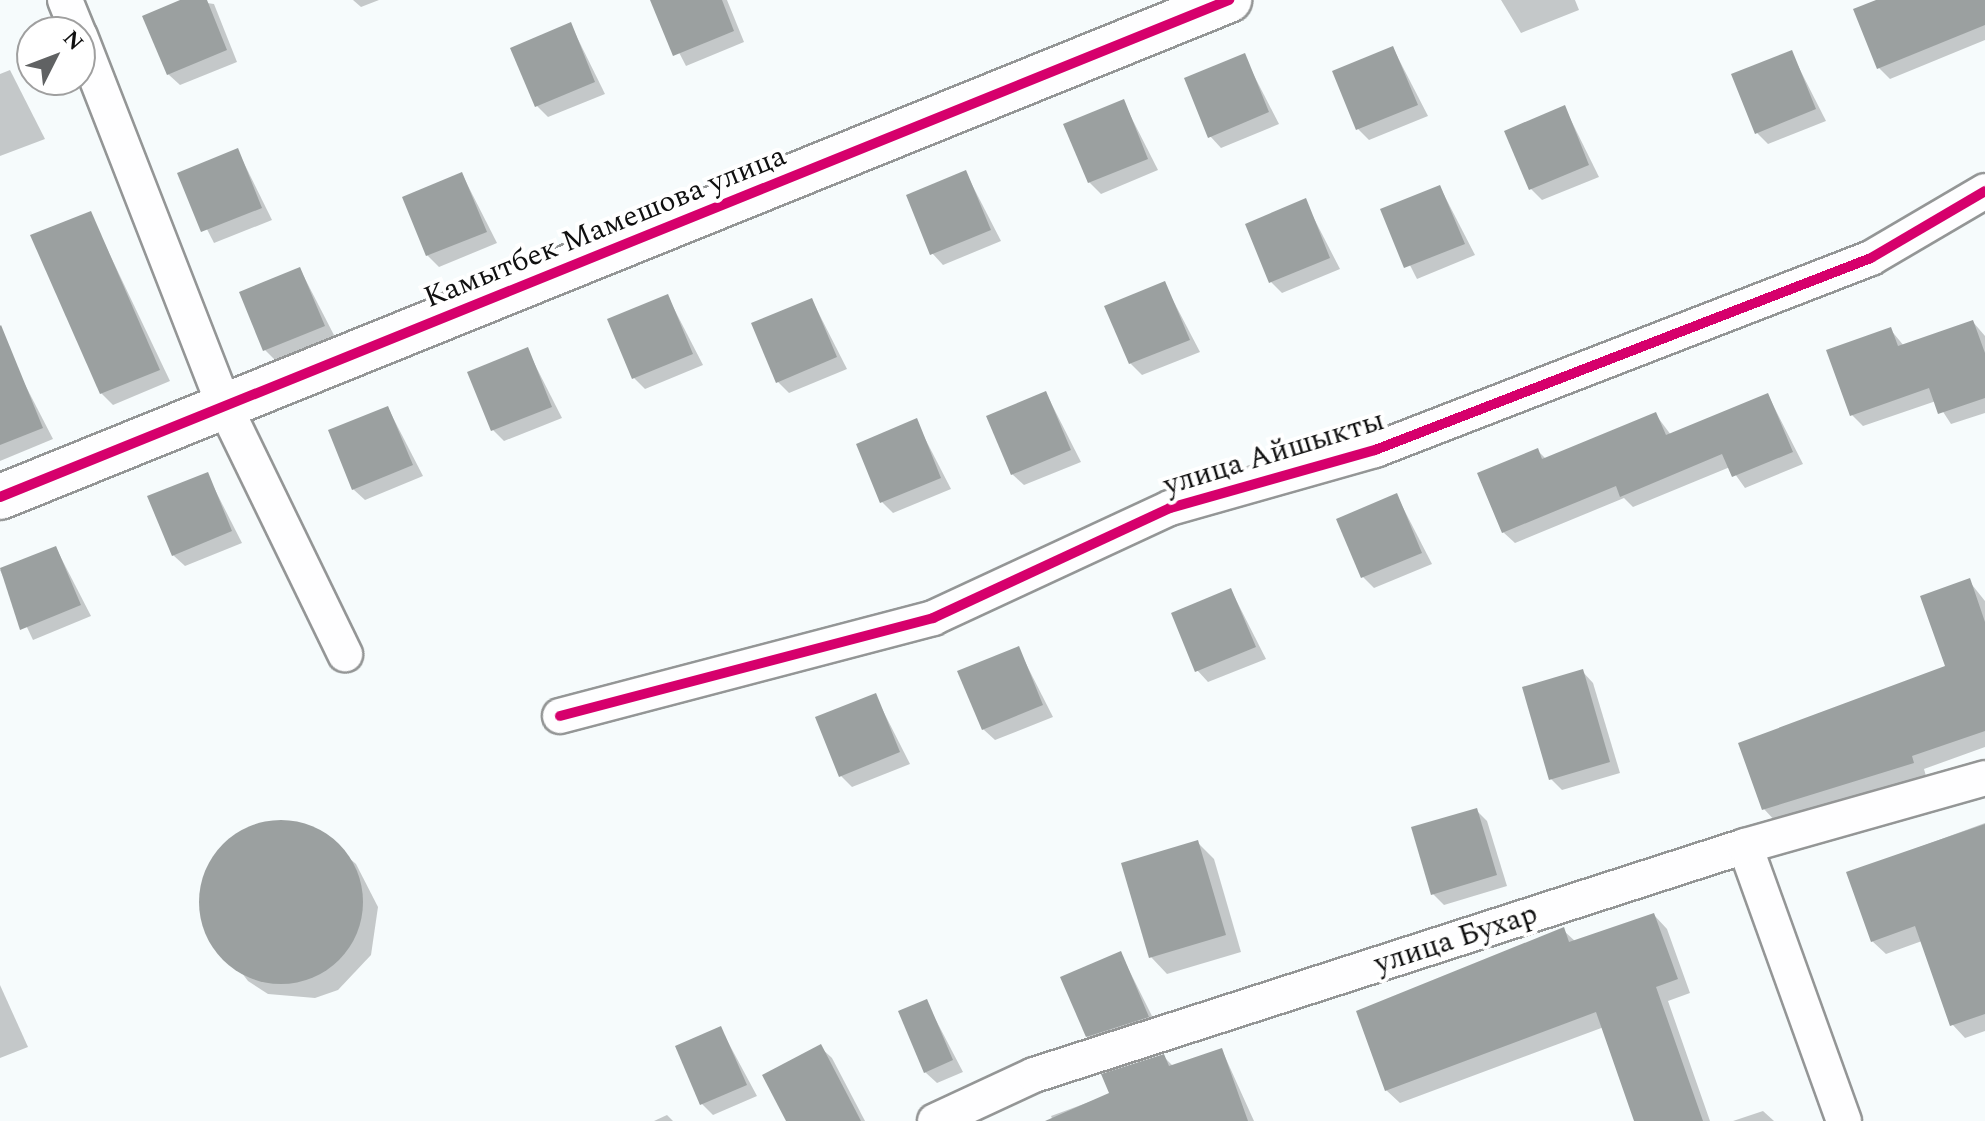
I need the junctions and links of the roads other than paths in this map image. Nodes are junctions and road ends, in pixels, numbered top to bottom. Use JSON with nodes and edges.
{"nodes":[{"id":1,"x":1229,"y":0,"type":"edge"},
{"id":2,"x":96,"y":77,"type":"edge"},
{"id":3,"x":1985,"y":191,"type":"edge"},
{"id":4,"x":225,"y":407,"type":"junction"},
{"id":5,"x":0,"y":497,"type":"edge"},
{"id":6,"x":345,"y":654,"type":"dead end"},
{"id":7,"x":560,"y":716,"type":"dead end"},
{"id":8,"x":1985,"y":778,"type":"edge"},
{"id":9,"x":1745,"y":846,"type":"junction"},
{"id":10,"x":935,"y":1121,"type":"edge"},
{"id":11,"x":1844,"y":1121,"type":"edge"}],
"edges":[{"from":1,"to":4,"type":"street","name":"Камытбек Мамешова улица"},
{"from":2,"to":4,"type":"street"},
{"from":3,"to":7,"type":"street","name":"улица Айшыкты"},
{"from":4,"to":5,"type":"street","name":"Камытбек Мамешова улица"},
{"from":4,"to":6,"type":"street"},
{"from":8,"to":9,"type":"street","name":"улица Бухар"},
{"from":9,"to":10,"type":"street","name":"улица Бухар"},
{"from":9,"to":11,"type":"street"}]}
